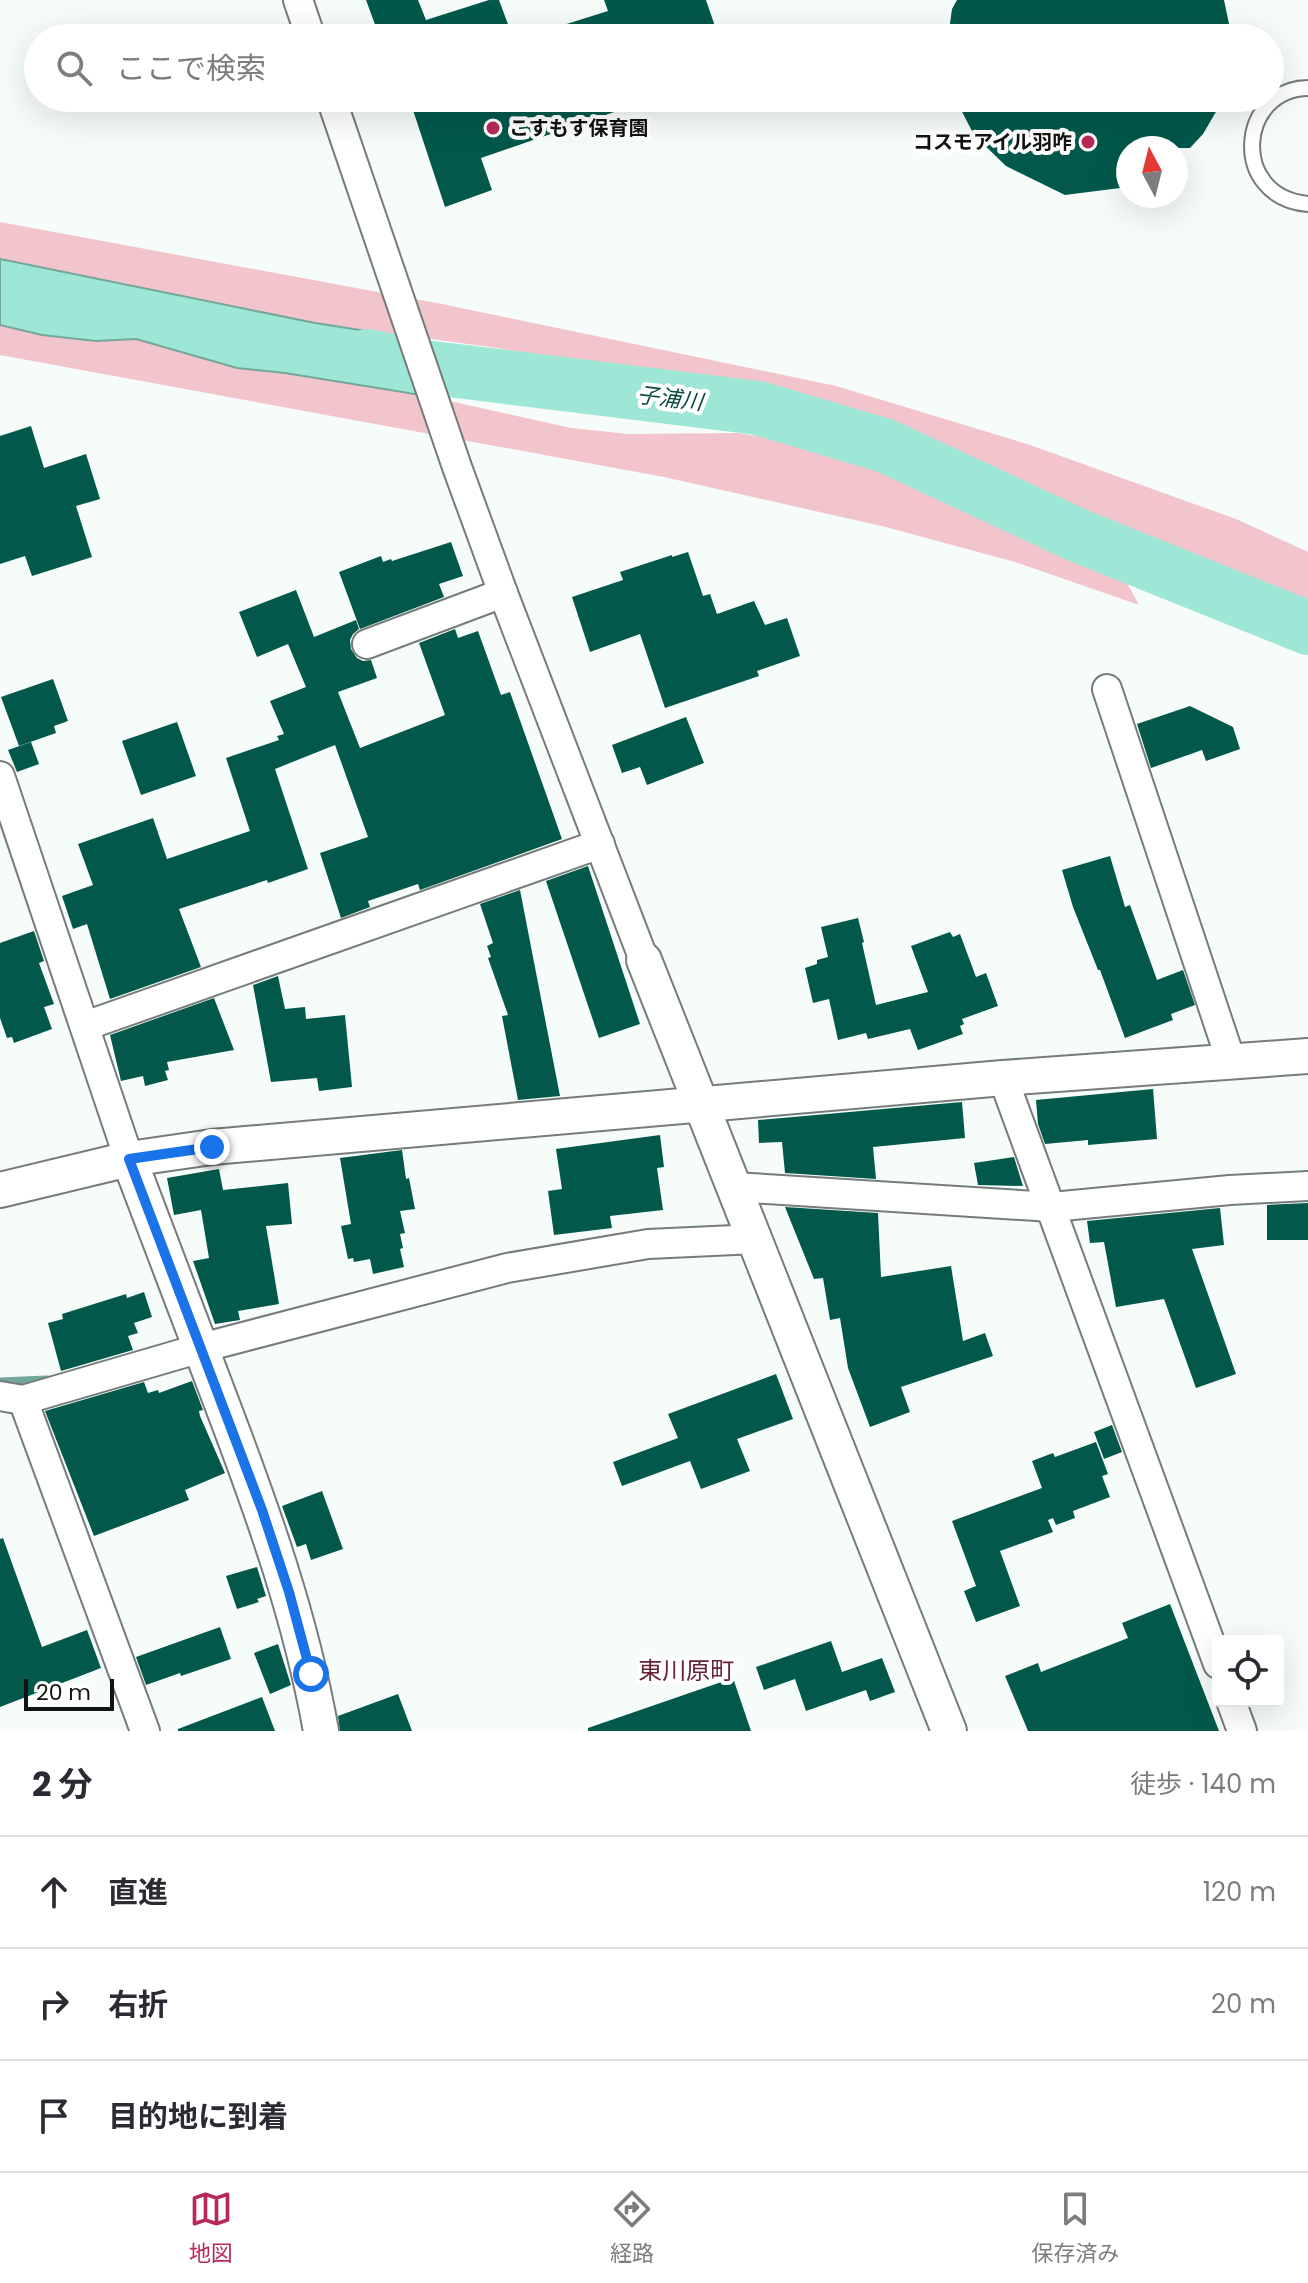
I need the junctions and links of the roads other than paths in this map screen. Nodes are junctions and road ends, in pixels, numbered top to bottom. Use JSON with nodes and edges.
{"nodes":[{"id":1,"x":298,"y":0,"type":"edge"},
{"id":2,"x":306,"y":24,"type":"edge"},
{"id":3,"x":1308,"y":88,"type":"edge"},
{"id":4,"x":1284,"y":93,"type":"edge"},
{"id":5,"x":336,"y":112,"type":"edge"},
{"id":6,"x":1265,"y":112,"type":"edge"},
{"id":7,"x":1308,"y":204,"type":"edge"},
{"id":8,"x":503,"y":593,"type":"junction"},
{"id":9,"x":367,"y":644,"type":"dead end"},
{"id":10,"x":1107,"y":689,"type":"dead end"},
{"id":11,"x":0,"y":776,"type":"edge"},
{"id":12,"x":600,"y":844,"type":"junction"},
{"id":13,"x":12,"y":853,"type":"edge"},
{"id":14,"x":644,"y":960,"type":"joint"},
{"id":15,"x":85,"y":1026,"type":"junction"},
{"id":16,"x":1308,"y":1056,"type":"edge"},
{"id":17,"x":1231,"y":1061,"type":"junction"},
{"id":18,"x":1003,"y":1078,"type":"junction"},
{"id":19,"x":700,"y":1105,"type":"junction"},
{"id":20,"x":129,"y":1159,"type":"junction"},
{"id":21,"x":1308,"y":1186,"type":"edge"},
{"id":22,"x":734,"y":1187,"type":"junction"},
{"id":23,"x":0,"y":1190,"type":"edge"},
{"id":24,"x":1052,"y":1207,"type":"junction"},
{"id":25,"x":756,"y":1239,"type":"junction"},
{"id":26,"x":201,"y":1348,"type":"junction"},
{"id":27,"x":12,"y":1398,"type":"edge"},
{"id":28,"x":1212,"y":1647,"type":"edge"},
{"id":29,"x":1233,"y":1707,"type":"edge"},
{"id":30,"x":145,"y":1731,"type":"edge"},
{"id":31,"x":321,"y":1731,"type":"edge"},
{"id":32,"x":949,"y":1731,"type":"edge"},
{"id":33,"x":1242,"y":1731,"type":"edge"}],
"edges":[{"from":1,"to":2,"type":"street"},
{"from":3,"to":4,"type":"lane"},
{"from":5,"to":8,"type":"street"},
{"from":6,"to":7,"type":"lane"},
{"from":8,"to":9,"type":"street"},
{"from":8,"to":12,"type":"street"},
{"from":10,"to":17,"type":"street"},
{"from":11,"to":13,"type":"street"},
{"from":12,"to":14,"type":"street"},
{"from":12,"to":15,"type":"street"},
{"from":13,"to":15,"type":"street"},
{"from":14,"to":19,"type":"street"},
{"from":15,"to":20,"type":"street"},
{"from":16,"to":17,"type":"street"},
{"from":17,"to":18,"type":"street"},
{"from":18,"to":19,"type":"street"},
{"from":18,"to":24,"type":"street"},
{"from":19,"to":20,"type":"street"},
{"from":19,"to":22,"type":"street"},
{"from":20,"to":23,"type":"street"},
{"from":20,"to":26,"type":"street"},
{"from":21,"to":24,"type":"street"},
{"from":22,"to":24,"type":"street"},
{"from":22,"to":25,"type":"street"},
{"from":24,"to":28,"type":"street"},
{"from":25,"to":26,"type":"street"},
{"from":25,"to":32,"type":"street"},
{"from":26,"to":27,"type":"street"},
{"from":26,"to":31,"type":"street"},
{"from":27,"to":30,"type":"street"},
{"from":29,"to":33,"type":"street"}]}
